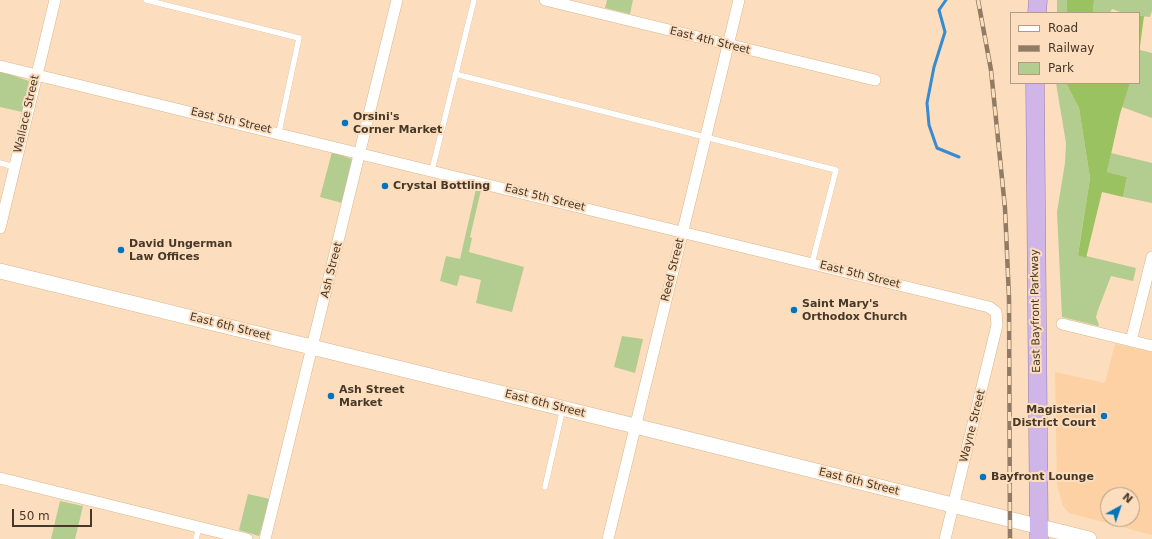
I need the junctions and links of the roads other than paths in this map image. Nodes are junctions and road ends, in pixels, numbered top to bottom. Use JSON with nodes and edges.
{"nodes":[{"id":1,"x":55,"y":0,"type":"edge"},
{"id":2,"x":146,"y":0,"type":"edge"},
{"id":3,"x":397,"y":0,"type":"edge"},
{"id":4,"x":474,"y":0,"type":"edge"},
{"id":5,"x":545,"y":0,"type":"edge"},
{"id":6,"x":739,"y":0,"type":"edge"},
{"id":7,"x":1038,"y":0,"type":"edge"},
{"id":8,"x":1038,"y":12,"type":"edge"},
{"id":9,"x":728,"y":45,"type":"junction"},
{"id":10,"x":0,"y":66,"type":"edge"},
{"id":11,"x":36,"y":74,"type":"junction"},
{"id":12,"x":455,"y":74,"type":"junction"},
{"id":13,"x":875,"y":80,"type":"dead end"},
{"id":14,"x":1035,"y":84,"type":"edge"},
{"id":15,"x":279,"y":132,"type":"junction"},
{"id":16,"x":706,"y":137,"type":"junction"},
{"id":17,"x":360,"y":152,"type":"junction"},
{"id":18,"x":0,"y":163,"type":"edge"},
{"id":19,"x":14,"y":167,"type":"junction"},
{"id":20,"x":432,"y":170,"type":"junction"},
{"id":21,"x":0,"y":228,"type":"edge"},
{"id":22,"x":683,"y":233,"type":"junction"},
{"id":23,"x":1152,"y":257,"type":"edge"},
{"id":24,"x":812,"y":263,"type":"junction"},
{"id":25,"x":0,"y":271,"type":"edge"},
{"id":26,"x":996,"y":312,"type":"joint"},
{"id":27,"x":1062,"y":324,"type":"dead end"},
{"id":28,"x":1131,"y":341,"type":"junction"},
{"id":29,"x":1152,"y":346,"type":"edge"},
{"id":30,"x":313,"y":347,"type":"junction"},
{"id":31,"x":564,"y":408,"type":"junction"},
{"id":32,"x":635,"y":426,"type":"junction"},
{"id":33,"x":0,"y":478,"type":"edge"},
{"id":34,"x":545,"y":487,"type":"dead end"},
{"id":35,"x":953,"y":506,"type":"junction"},
{"id":36,"x":199,"y":527,"type":"junction"},
{"id":37,"x":1039,"y":533,"type":"edge"},
{"id":38,"x":196,"y":539,"type":"edge"},
{"id":39,"x":247,"y":539,"type":"edge"},
{"id":40,"x":265,"y":539,"type":"edge"},
{"id":41,"x":608,"y":539,"type":"edge"},
{"id":42,"x":945,"y":539,"type":"edge"},
{"id":43,"x":1089,"y":539,"type":"edge"}],
"edges":[{"from":1,"to":11,"type":"street","name":"Wallace Street"},
{"from":2,"to":15,"type":"lane"},
{"from":3,"to":17,"type":"street","name":"Ash Street"},
{"from":4,"to":12,"type":"lane"},
{"from":5,"to":9,"type":"street","name":"East 4th Street"},
{"from":6,"to":9,"type":"street","name":"Reed Street"},
{"from":7,"to":8,"type":"highway"},
{"from":9,"to":13,"type":"street","name":"East 4th Street"},
{"from":9,"to":16,"type":"street","name":"Reed Street"},
{"from":10,"to":11,"type":"street","name":"East 5th Street"},
{"from":11,"to":15,"type":"street","name":"East 5th Street"},
{"from":11,"to":19,"type":"street","name":"Wallace Street"},
{"from":12,"to":16,"type":"lane"},
{"from":12,"to":20,"type":"lane"},
{"from":14,"to":37,"type":"highway","name":"East Bayfront Parkway"},
{"from":15,"to":17,"type":"street","name":"East 5th Street"},
{"from":16,"to":22,"type":"street","name":"Reed Street"},
{"from":16,"to":24,"type":"lane"},
{"from":17,"to":20,"type":"street","name":"East 5th Street"},
{"from":17,"to":30,"type":"street","name":"Ash Street"},
{"from":18,"to":19,"type":"lane"},
{"from":19,"to":21,"type":"street","name":"Wallace Street"},
{"from":20,"to":22,"type":"street","name":"East 5th Street"},
{"from":22,"to":24,"type":"street","name":"East 5th Street"},
{"from":22,"to":32,"type":"street","name":"Reed Street"},
{"from":23,"to":28,"type":"street"},
{"from":24,"to":26,"type":"street","name":"East 5th Street"},
{"from":25,"to":30,"type":"main road","name":"East 6th Street"},
{"from":26,"to":35,"type":"street","name":"Wayne Street"},
{"from":27,"to":28,"type":"street"},
{"from":28,"to":29,"type":"street"},
{"from":30,"to":31,"type":"main road","name":"East 6th Street"},
{"from":30,"to":40,"type":"street","name":"Ash Street"},
{"from":31,"to":32,"type":"main road","name":"East 6th Street"},
{"from":31,"to":34,"type":"lane"},
{"from":32,"to":35,"type":"main road","name":"East 6th Street"},
{"from":32,"to":41,"type":"street","name":"Reed Street"},
{"from":33,"to":36,"type":"street"},
{"from":35,"to":37,"type":"main road","name":"East 6th Street"},
{"from":35,"to":42,"type":"street","name":"Wayne Street"},
{"from":36,"to":38,"type":"lane"},
{"from":36,"to":39,"type":"street"},
{"from":37,"to":43,"type":"main road","name":"East 6th Street"}]}
